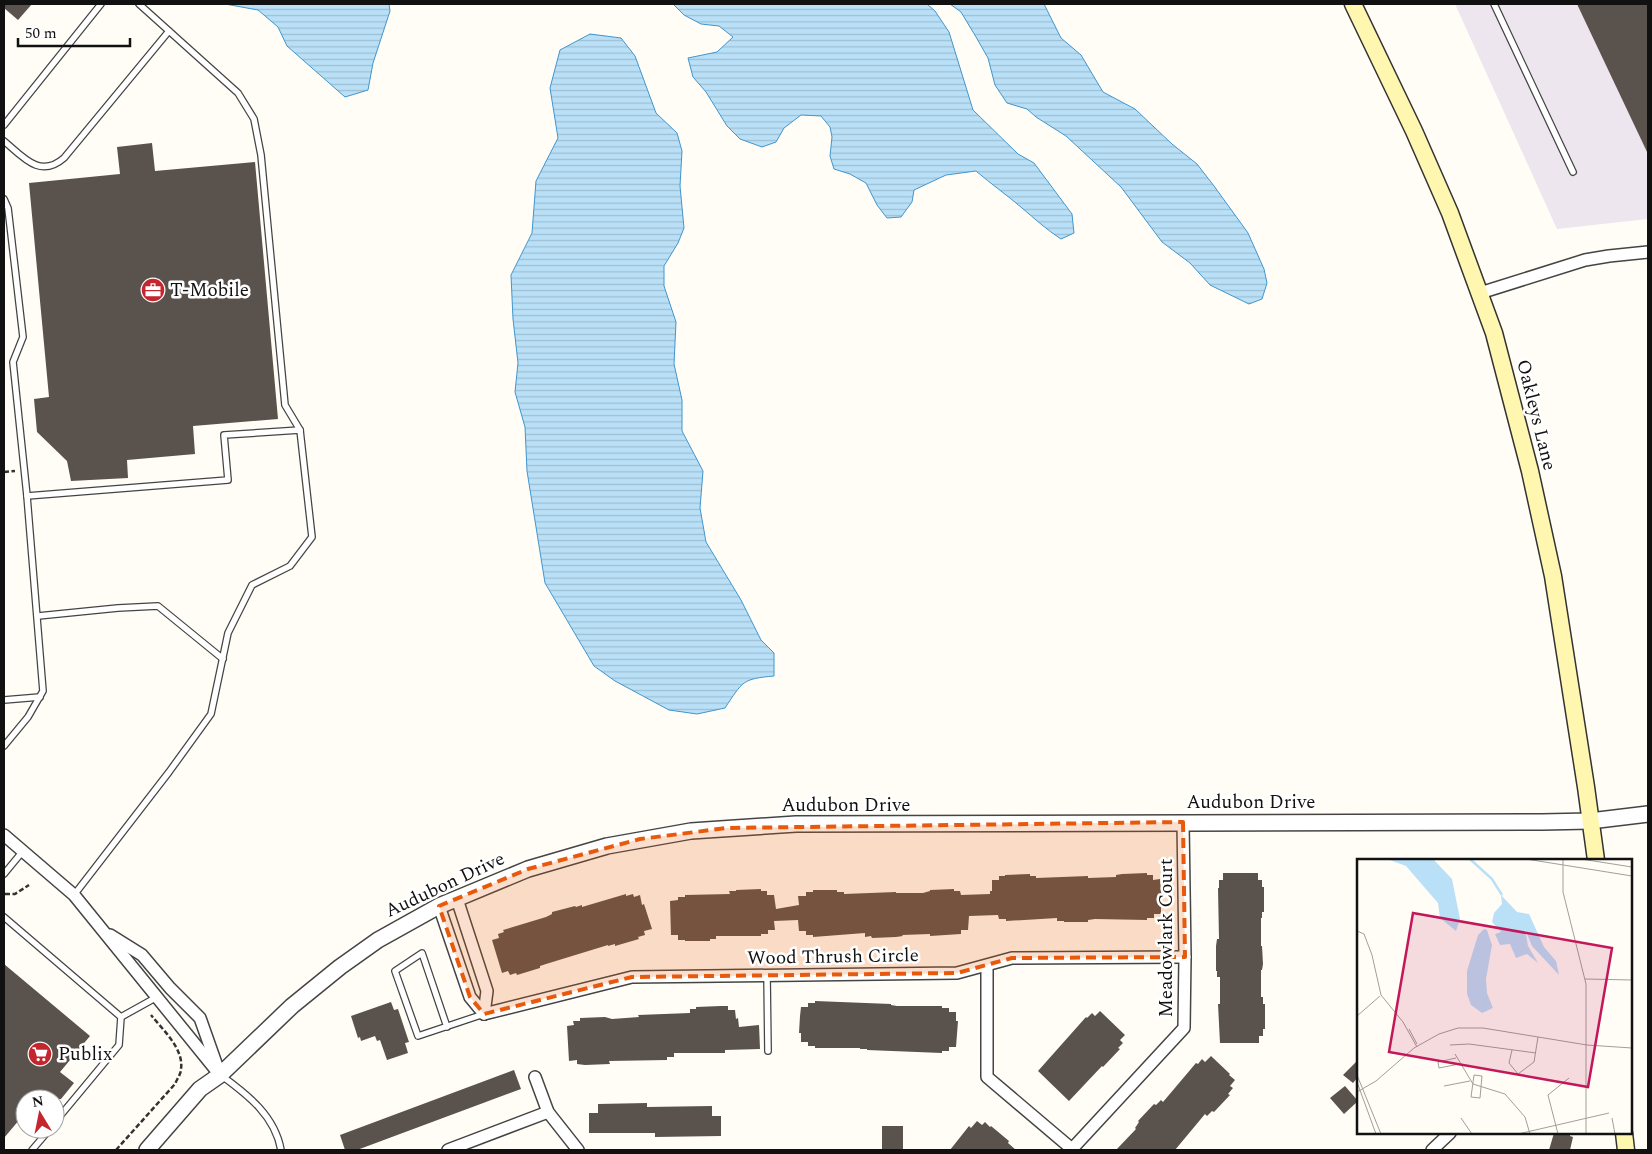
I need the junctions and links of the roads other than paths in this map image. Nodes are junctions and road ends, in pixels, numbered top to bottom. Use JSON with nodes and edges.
{"nodes":[{"id":1,"x":101,"y":4,"type":"edge"},
{"id":2,"x":139,"y":4,"type":"edge"},
{"id":3,"x":1353,"y":4,"type":"edge"},
{"id":4,"x":1494,"y":4,"type":"edge"},
{"id":5,"x":169,"y":31,"type":"junction"},
{"id":6,"x":4,"y":125,"type":"edge"},
{"id":7,"x":4,"y":141,"type":"edge"},
{"id":8,"x":1573,"y":172,"type":"dead end"},
{"id":9,"x":4,"y":199,"type":"edge"},
{"id":10,"x":1648,"y":252,"type":"edge"},
{"id":11,"x":1480,"y":293,"type":"junction"},
{"id":12,"x":300,"y":430,"type":"junction"},
{"id":13,"x":28,"y":496,"type":"junction"},
{"id":14,"x":38,"y":616,"type":"junction"},
{"id":15,"x":223,"y":659,"type":"junction"},
{"id":16,"x":40,"y":697,"type":"junction"},
{"id":17,"x":4,"y":700,"type":"edge"},
{"id":18,"x":4,"y":746,"type":"edge"},
{"id":19,"x":1648,"y":814,"type":"edge"},
{"id":20,"x":1590,"y":821,"type":"junction"},
{"id":21,"x":1183,"y":822,"type":"junction"},
{"id":22,"x":4,"y":834,"type":"edge"},
{"id":23,"x":23,"y":851,"type":"junction"},
{"id":24,"x":1596,"y":859,"type":"edge"},
{"id":25,"x":4,"y":874,"type":"edge"},
{"id":26,"x":74,"y":895,"type":"junction"},
{"id":27,"x":457,"y":899,"type":"junction"},
{"id":28,"x":439,"y":906,"type":"junction"},
{"id":29,"x":4,"y":917,"type":"edge"},
{"id":30,"x":102,"y":930,"type":"junction"},
{"id":31,"x":1185,"y":957,"type":"junction"},
{"id":32,"x":987,"y":966,"type":"junction"},
{"id":33,"x":766,"y":975,"type":"junction"},
{"id":34,"x":157,"y":996,"type":"junction"},
{"id":35,"x":484,"y":1014,"type":"junction"},
{"id":36,"x":121,"y":1017,"type":"junction"},
{"id":37,"x":447,"y":1027,"type":"junction"},
{"id":38,"x":768,"y":1052,"type":"dead end"},
{"id":39,"x":220,"y":1075,"type":"junction"},
{"id":40,"x":535,"y":1077,"type":"dead end"},
{"id":41,"x":65,"y":1110,"type":"edge"},
{"id":42,"x":548,"y":1112,"type":"junction"},
{"id":43,"x":1449,"y":1134,"type":"edge"},
{"id":44,"x":1624,"y":1134,"type":"edge"},
{"id":45,"x":41,"y":1139,"type":"edge"},
{"id":46,"x":32,"y":1150,"type":"edge"},
{"id":47,"x":147,"y":1150,"type":"edge"},
{"id":48,"x":281,"y":1150,"type":"edge"},
{"id":49,"x":448,"y":1150,"type":"edge"},
{"id":50,"x":578,"y":1150,"type":"edge"},
{"id":51,"x":1432,"y":1150,"type":"edge"},
{"id":52,"x":1626,"y":1150,"type":"edge"}],
"edges":[{"from":1,"to":6,"type":"lane"},
{"from":2,"to":5,"type":"lane"},
{"from":3,"to":11,"type":"main road","name":"Oakleys Lane"},
{"from":4,"to":8,"type":"lane"},
{"from":5,"to":7,"type":"lane"},
{"from":5,"to":12,"type":"lane"},
{"from":9,"to":13,"type":"lane"},
{"from":10,"to":11,"type":"street"},
{"from":11,"to":20,"type":"main road","name":"Oakleys Lane"},
{"from":12,"to":13,"type":"lane"},
{"from":12,"to":15,"type":"lane"},
{"from":13,"to":14,"type":"lane"},
{"from":14,"to":15,"type":"lane"},
{"from":14,"to":16,"type":"lane"},
{"from":15,"to":26,"type":"lane"},
{"from":16,"to":17,"type":"lane"},
{"from":16,"to":18,"type":"lane"},
{"from":19,"to":20,"type":"street","name":"Audubon Drive"},
{"from":20,"to":21,"type":"street","name":"Audubon Drive"},
{"from":20,"to":24,"type":"main road","name":"Oakleys Lane"},
{"from":21,"to":27,"type":"street","name":"Audubon Drive"},
{"from":21,"to":31,"type":"street","name":"Meadowlark Court"},
{"from":22,"to":23,"type":"street"},
{"from":23,"to":25,"type":"lane"},
{"from":23,"to":26,"type":"street"},
{"from":26,"to":30,"type":"street"},
{"from":27,"to":28,"type":"street","name":"Audubon Drive"},
{"from":27,"to":35,"type":"street"},
{"from":28,"to":35,"type":"street"},
{"from":28,"to":39,"type":"street","name":"Audubon Drive"},
{"from":29,"to":36,"type":"lane"},
{"from":30,"to":34,"type":"street"},
{"from":30,"to":39,"type":"street"},
{"from":31,"to":32,"type":"street","name":"Wood Thrush Circle"},
{"from":31,"to":32,"type":"street","name":"Meadowlark Court"},
{"from":32,"to":33,"type":"street","name":"Wood Thrush Circle"},
{"from":33,"to":35,"type":"street","name":"Wood Thrush Circle"},
{"from":33,"to":38,"type":"lane"},
{"from":34,"to":36,"type":"lane"},
{"from":34,"to":39,"type":"street"},
{"from":35,"to":37,"type":"lane"},
{"from":36,"to":41,"type":"lane"},
{"from":37,"to":37,"type":"lane"},
{"from":39,"to":47,"type":"street","name":"Audubon Drive"},
{"from":39,"to":48,"type":"lane"},
{"from":40,"to":42,"type":"street"},
{"from":42,"to":49,"type":"street"},
{"from":42,"to":50,"type":"street"},
{"from":43,"to":51,"type":"street"},
{"from":44,"to":52,"type":"main road"},
{"from":45,"to":46,"type":"lane"}]}
